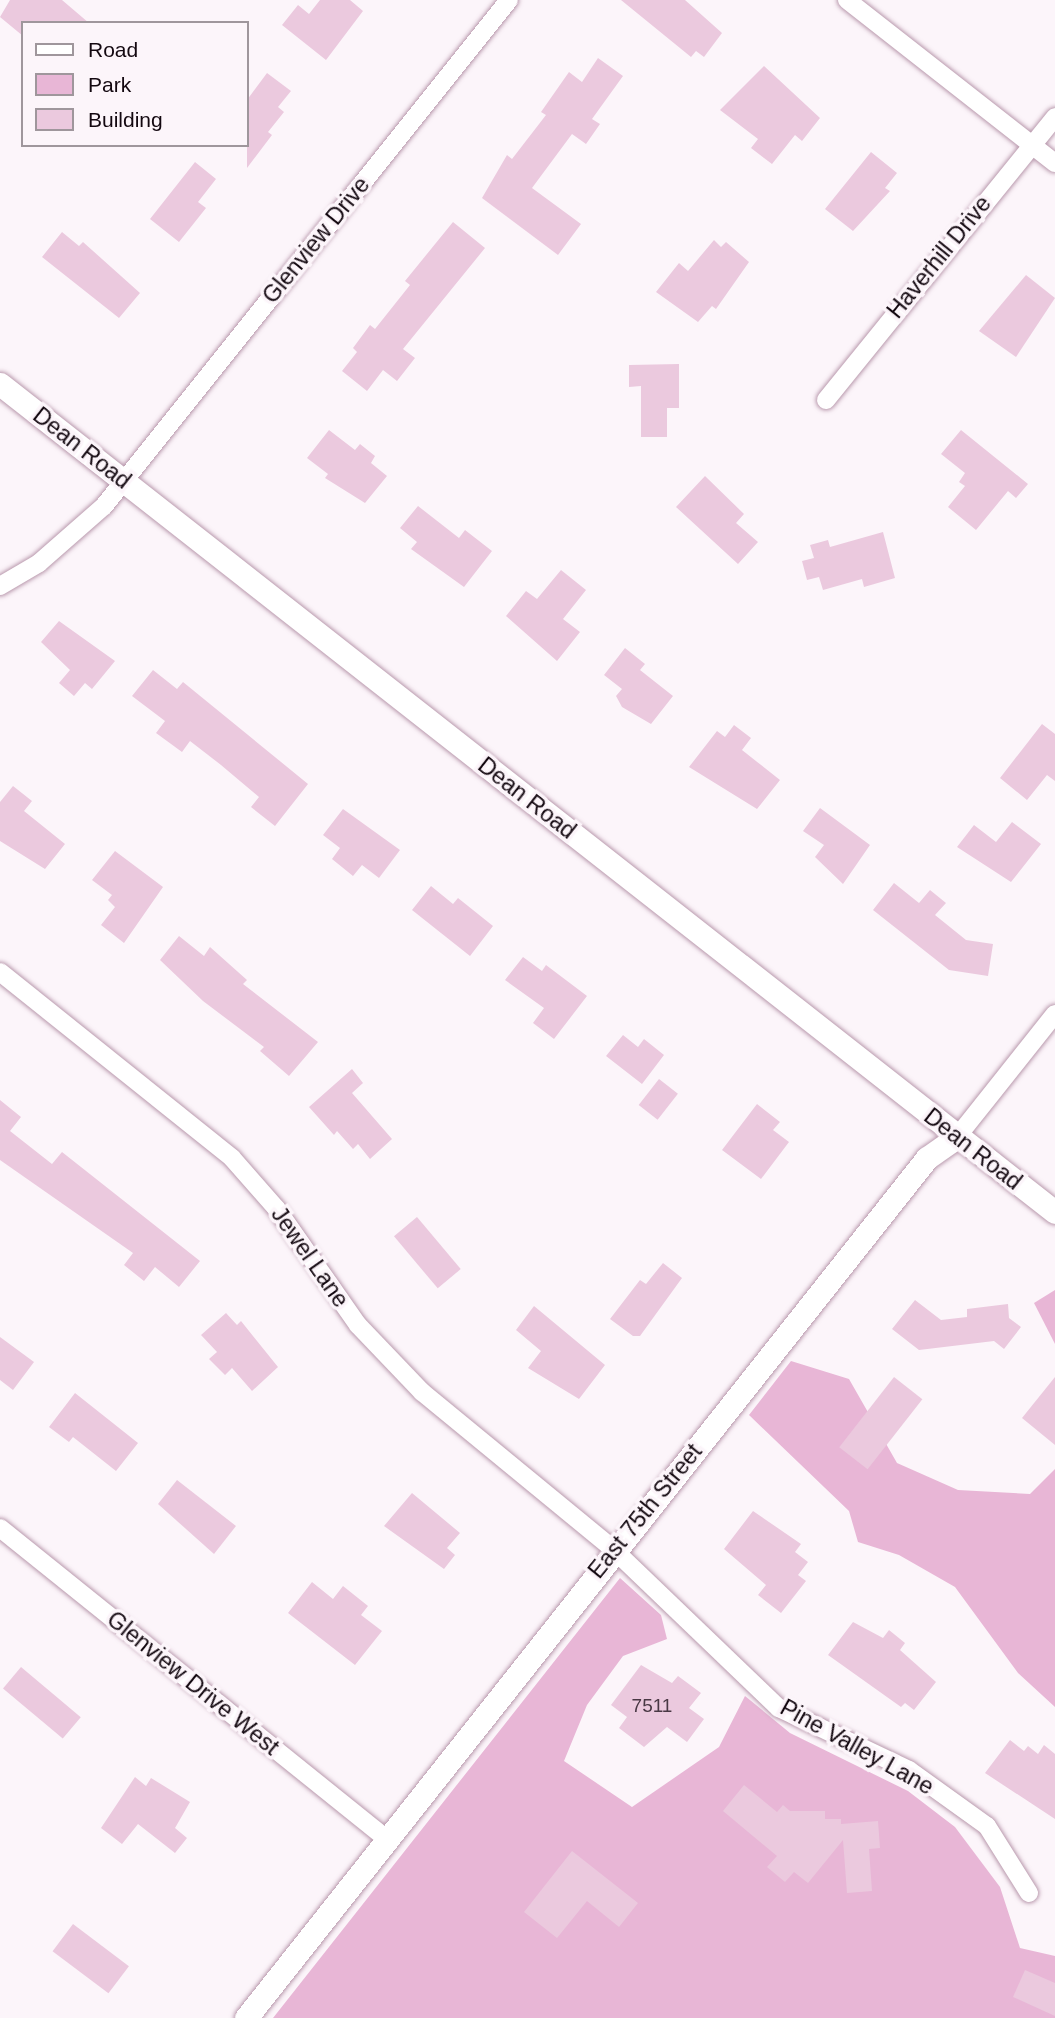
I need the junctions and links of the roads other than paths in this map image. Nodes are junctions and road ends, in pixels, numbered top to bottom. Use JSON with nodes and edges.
{"nodes":[{"id":1,"x":509,"y":0,"type":"edge"},
{"id":2,"x":847,"y":0,"type":"edge"},
{"id":3,"x":1055,"y":117,"type":"edge"},
{"id":4,"x":1032,"y":145,"type":"junction"},
{"id":5,"x":1055,"y":163,"type":"edge"},
{"id":6,"x":0,"y":384,"type":"edge"},
{"id":7,"x":826,"y":400,"type":"dead end"},
{"id":8,"x":124,"y":481,"type":"junction"},
{"id":9,"x":0,"y":586,"type":"edge"},
{"id":10,"x":0,"y":972,"type":"edge"},
{"id":11,"x":1055,"y":1014,"type":"edge"},
{"id":12,"x":957,"y":1137,"type":"junction"},
{"id":13,"x":1055,"y":1212,"type":"edge"},
{"id":14,"x":0,"y":1528,"type":"edge"},
{"id":15,"x":613,"y":1549,"type":"junction"},
{"id":16,"x":385,"y":1838,"type":"junction"},
{"id":17,"x":1029,"y":1893,"type":"dead end"},
{"id":18,"x":246,"y":2018,"type":"edge"}],
"edges":[{"from":1,"to":8,"type":"street","name":"Glenview Drive"},
{"from":2,"to":4,"type":"street"},
{"from":3,"to":4,"type":"street","name":"Haverhill Drive"},
{"from":4,"to":5,"type":"street"},
{"from":4,"to":7,"type":"street","name":"Haverhill Drive"},
{"from":6,"to":8,"type":"street","name":"Dean Road"},
{"from":8,"to":9,"type":"street","name":"Glenview Drive"},
{"from":8,"to":12,"type":"street","name":"Dean Road"},
{"from":10,"to":15,"type":"street","name":"Jewel Lane"},
{"from":11,"to":12,"type":"street","name":"East 75th Street"},
{"from":12,"to":13,"type":"street","name":"Dean Road"},
{"from":12,"to":15,"type":"street","name":"East 75th Street"},
{"from":14,"to":16,"type":"street","name":"Glenview Drive West"},
{"from":15,"to":16,"type":"street","name":"East 75th Street"},
{"from":15,"to":17,"type":"street","name":"Pine Valley Lane"},
{"from":16,"to":18,"type":"street","name":"East 75th Street"}]}
